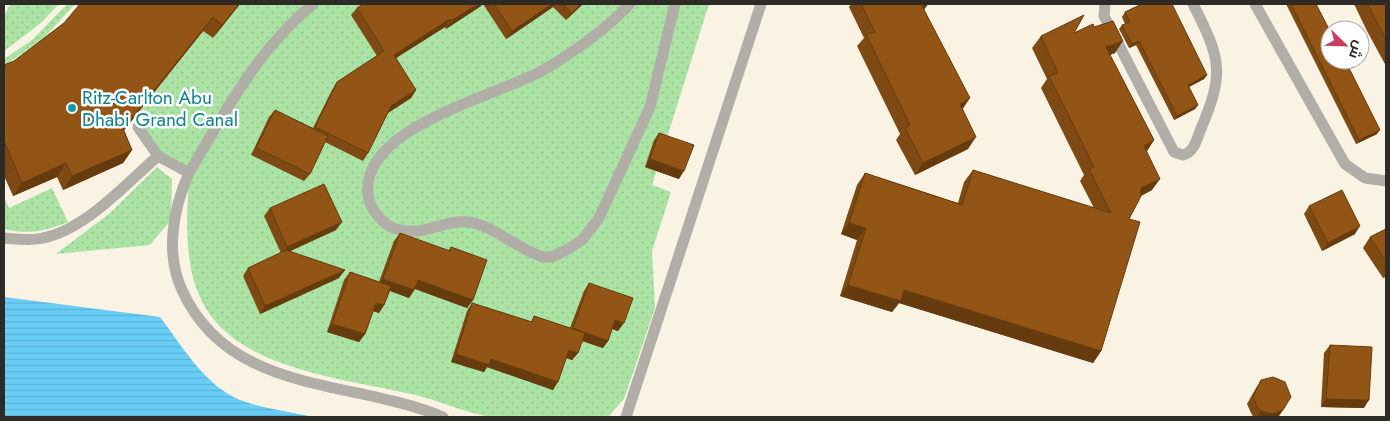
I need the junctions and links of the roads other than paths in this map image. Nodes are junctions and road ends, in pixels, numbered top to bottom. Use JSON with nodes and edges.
{"nodes":[{"id":1,"x":313,"y":4,"type":"edge"},
{"id":2,"x":630,"y":4,"type":"edge"},
{"id":3,"x":675,"y":4,"type":"edge"},
{"id":4,"x":761,"y":4,"type":"edge"},
{"id":5,"x":1106,"y":4,"type":"edge"},
{"id":6,"x":1193,"y":4,"type":"edge"},
{"id":7,"x":1256,"y":4,"type":"edge"},
{"id":8,"x":138,"y":127,"type":"edge"},
{"id":9,"x":158,"y":156,"type":"junction"},
{"id":10,"x":189,"y":173,"type":"junction"},
{"id":11,"x":1386,"y":181,"type":"edge"},
{"id":12,"x":4,"y":238,"type":"edge"},
{"id":13,"x":443,"y":417,"type":"edge"},
{"id":14,"x":626,"y":417,"type":"edge"}],
"edges":[{"from":1,"to":10,"type":"lane"},
{"from":2,"to":3,"type":"lane"},
{"from":4,"to":14,"type":"lane"},
{"from":5,"to":6,"type":"lane"},
{"from":7,"to":11,"type":"lane"},
{"from":8,"to":9,"type":"lane"},
{"from":9,"to":10,"type":"lane"},
{"from":9,"to":12,"type":"lane"},
{"from":10,"to":13,"type":"lane"}]}
